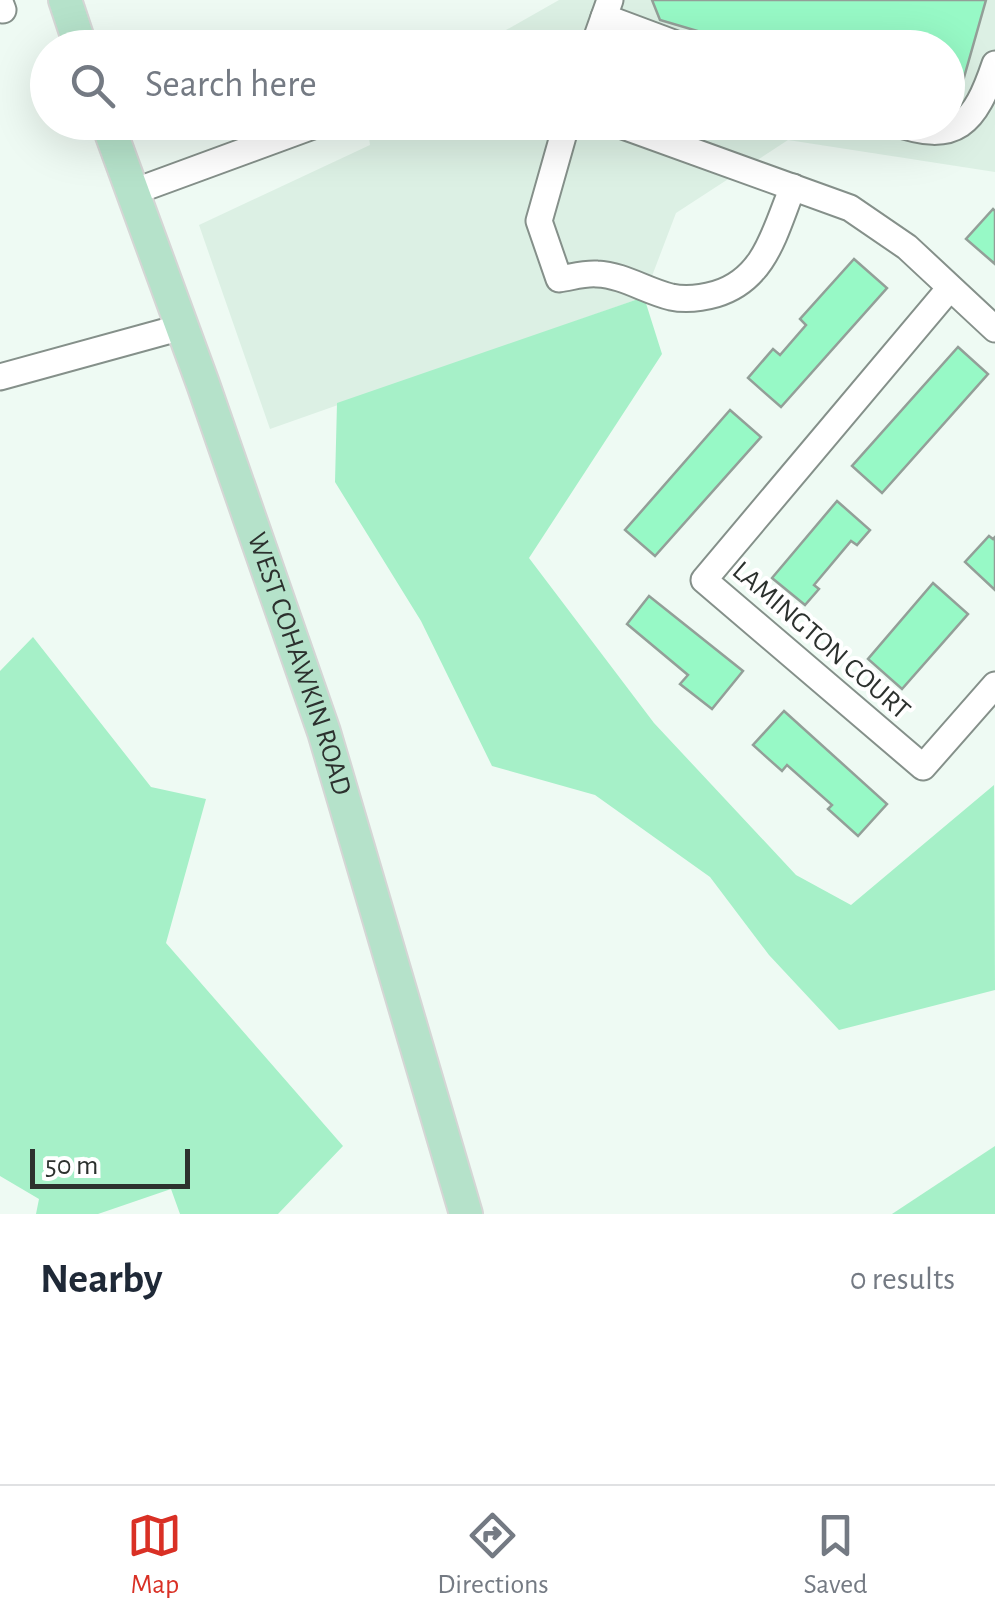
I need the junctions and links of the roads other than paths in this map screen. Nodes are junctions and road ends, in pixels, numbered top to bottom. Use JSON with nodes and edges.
{"nodes":[{"id":1,"x":65,"y":0,"type":"edge"},
{"id":2,"x":607,"y":8,"type":"edge"},
{"id":3,"x":75,"y":30,"type":"edge"},
{"id":4,"x":651,"y":30,"type":"edge"},
{"id":5,"x":995,"y":64,"type":"edge"},
{"id":6,"x":965,"y":122,"type":"edge"},
{"id":7,"x":114,"y":140,"type":"edge"},
{"id":8,"x":275,"y":140,"type":"edge"},
{"id":9,"x":562,"y":140,"type":"edge"},
{"id":10,"x":663,"y":140,"type":"edge"},
{"id":11,"x":793,"y":186,"type":"junction"},
{"id":12,"x":133,"y":192,"type":"junction"},
{"id":13,"x":948,"y":289,"type":"junction"},
{"id":14,"x":182,"y":327,"type":"junction"},
{"id":15,"x":995,"y":329,"type":"edge"},
{"id":16,"x":0,"y":377,"type":"edge"},
{"id":17,"x":995,"y":685,"type":"edge"},
{"id":18,"x":466,"y":1214,"type":"edge"}],
"edges":[{"from":1,"to":3,"type":"main road"},
{"from":2,"to":4,"type":"street"},
{"from":5,"to":6,"type":"street"},
{"from":7,"to":12,"type":"main road","name":"WEST COHAWKIN ROAD"},
{"from":8,"to":12,"type":"street"},
{"from":9,"to":11,"type":"street"},
{"from":10,"to":11,"type":"street"},
{"from":11,"to":13,"type":"street"},
{"from":12,"to":14,"type":"main road","name":"WEST COHAWKIN ROAD"},
{"from":13,"to":15,"type":"street"},
{"from":13,"to":17,"type":"street","name":"LAMINGTON COURT"},
{"from":14,"to":16,"type":"street"},
{"from":14,"to":18,"type":"main road","name":"WEST COHAWKIN ROAD"}]}
